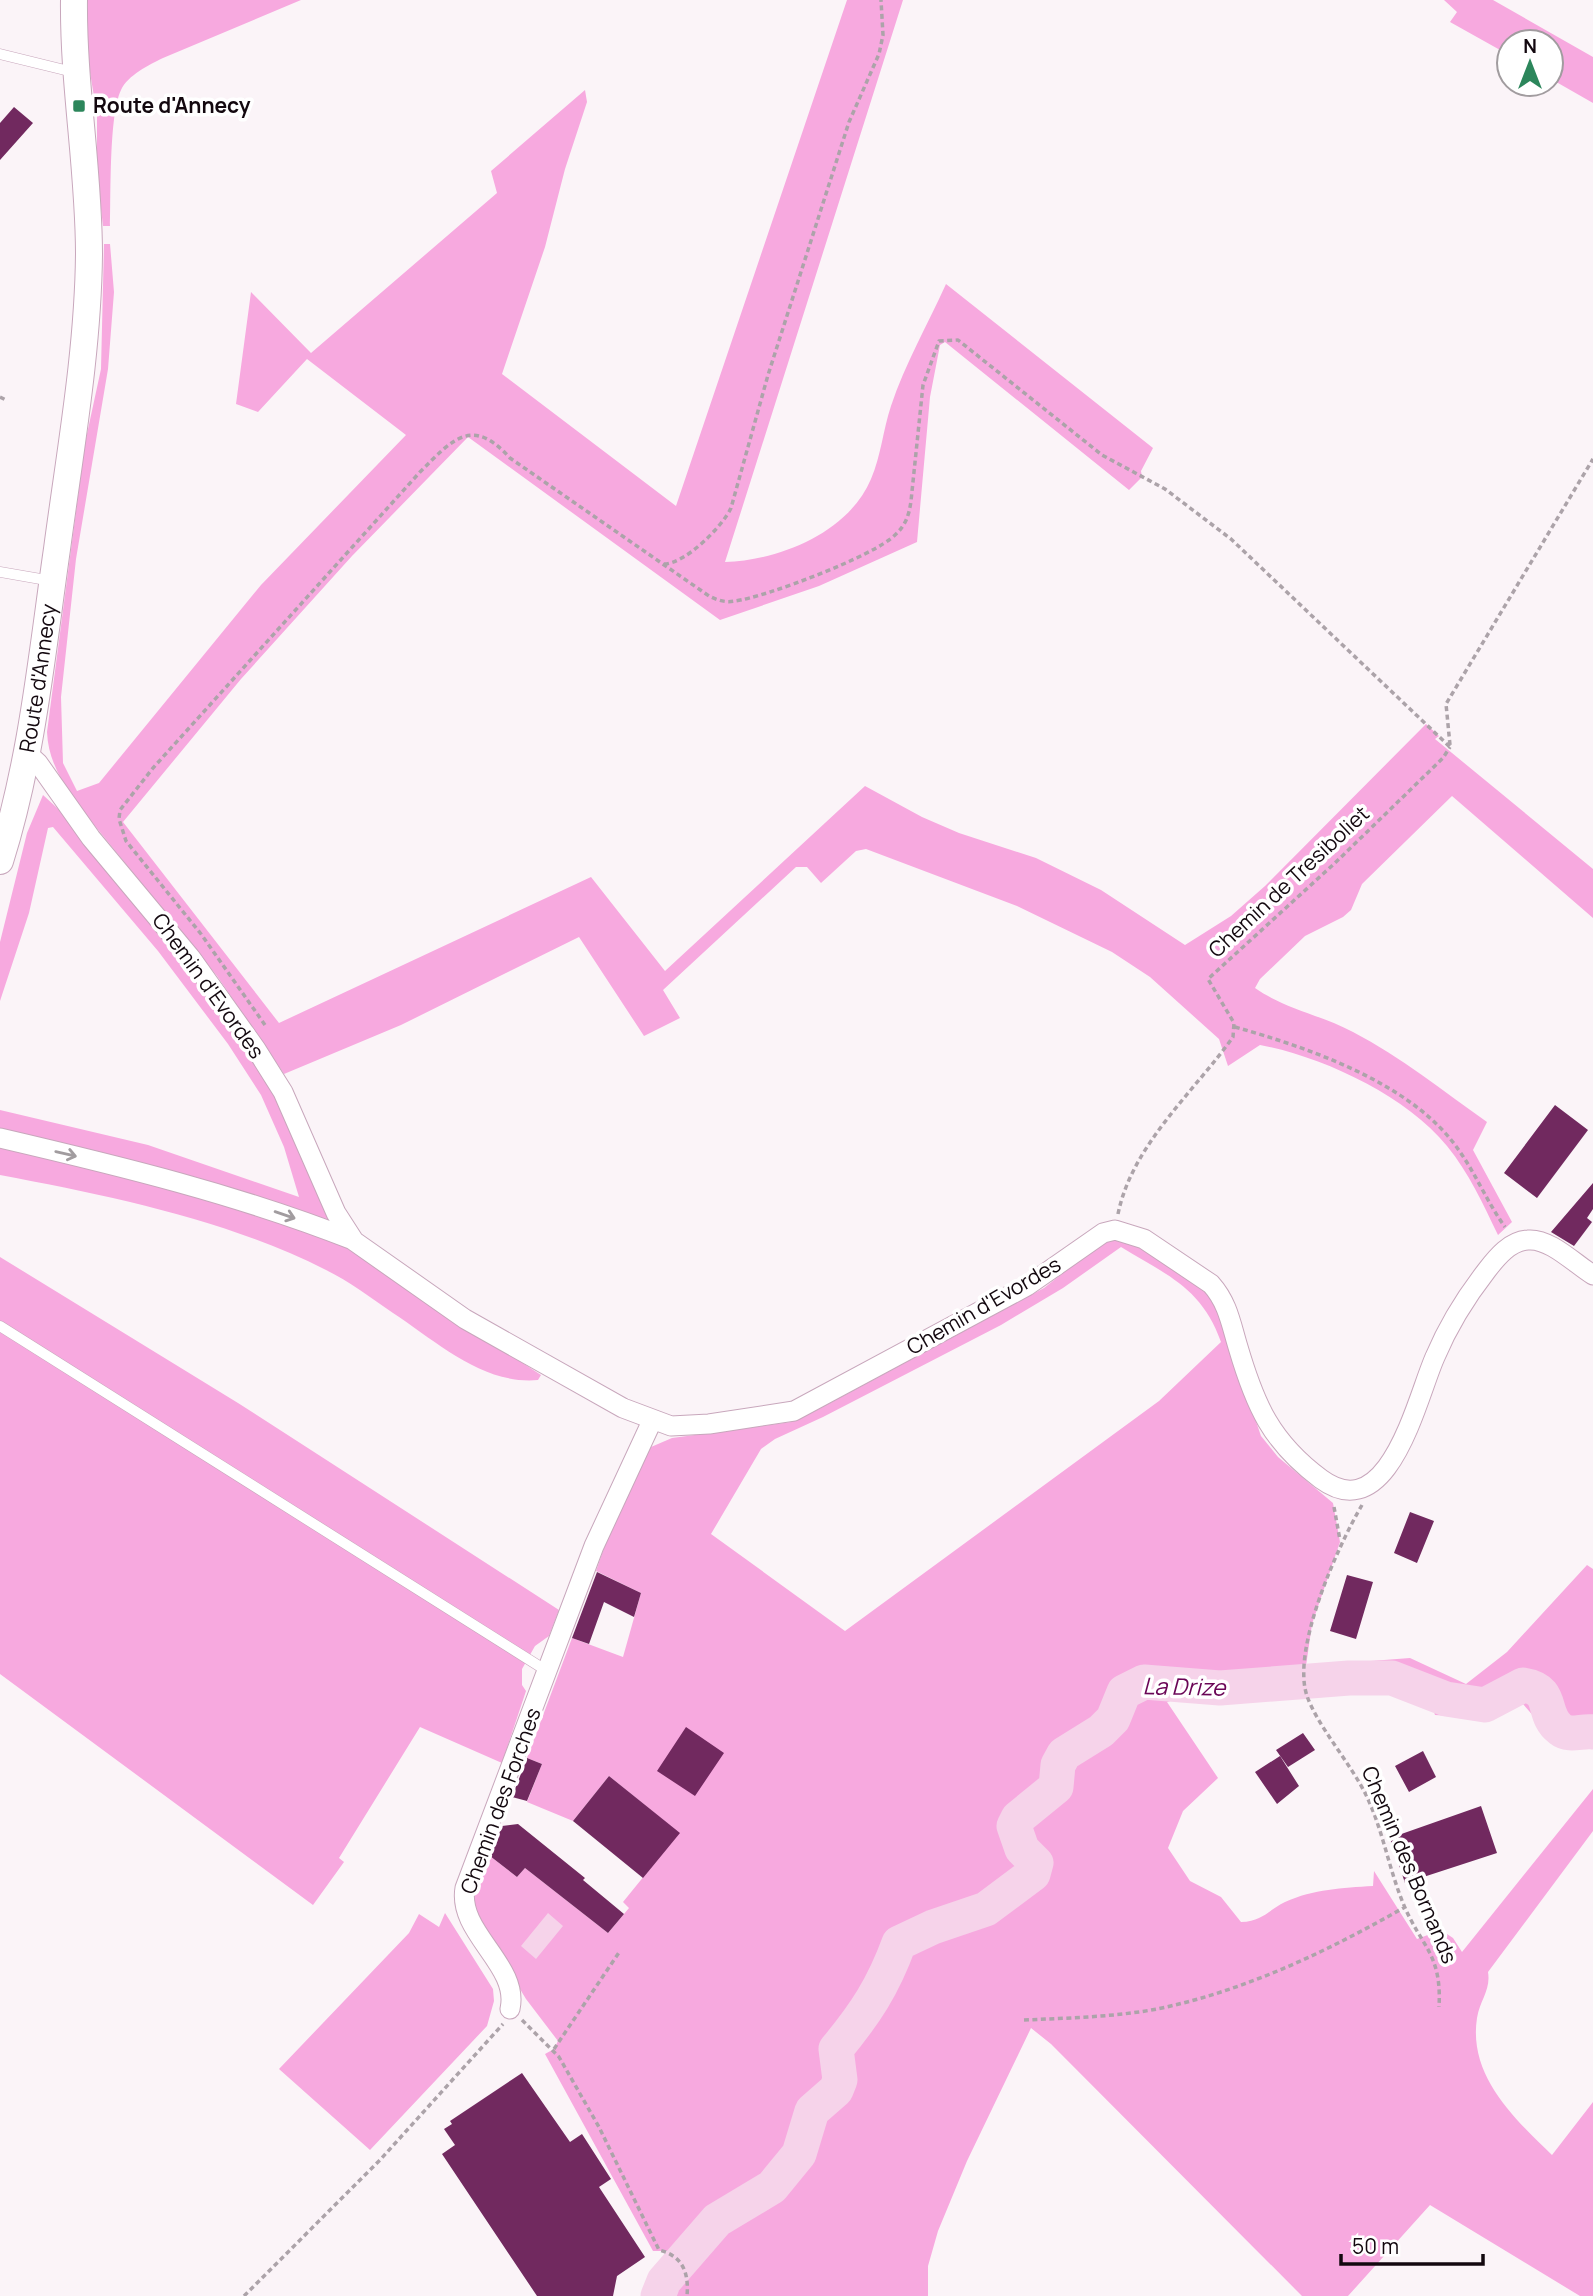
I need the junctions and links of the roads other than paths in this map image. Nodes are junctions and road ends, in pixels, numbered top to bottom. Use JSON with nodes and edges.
{"nodes":[{"id":1,"x":74,"y":0,"type":"edge"},
{"id":2,"x":0,"y":54,"type":"edge"},
{"id":3,"x":77,"y":73,"type":"junction"},
{"id":4,"x":0,"y":572,"type":"edge"},
{"id":5,"x":52,"y":581,"type":"junction"},
{"id":6,"x":27,"y":753,"type":"junction"},
{"id":7,"x":0,"y":861,"type":"edge"},
{"id":8,"x":0,"y":1138,"type":"edge"},
{"id":9,"x":354,"y":1241,"type":"junction"},
{"id":10,"x":1593,"y":1275,"type":"edge"},
{"id":11,"x":0,"y":1326,"type":"edge"},
{"id":12,"x":652,"y":1421,"type":"junction"},
{"id":13,"x":548,"y":1672,"type":"junction"},
{"id":14,"x":510,"y":2009,"type":"road end"}],
"edges":[{"from":1,"to":3,"type":"main road","name":"Route d'Annecy"},
{"from":2,"to":3,"type":"lane"},
{"from":3,"to":5,"type":"main road","name":"Route d'Annecy"},
{"from":4,"to":5,"type":"lane"},
{"from":5,"to":6,"type":"main road","name":"Route d'Annecy"},
{"from":6,"to":7,"type":"main road","name":"Route d'Annecy"},
{"from":6,"to":9,"type":"street","name":"Chemin d'Evordes"},
{"from":8,"to":9,"type":"street","name":"Chemin d'Evordes","one_way":true},
{"from":9,"to":12,"type":"street","name":"Chemin d'Evordes"},
{"from":10,"to":12,"type":"street","name":"Chemin d'Evordes"},
{"from":11,"to":13,"type":"lane"},
{"from":12,"to":13,"type":"street","name":"Chemin des Forches"},
{"from":13,"to":14,"type":"street","name":"Chemin des Forches"}]}
